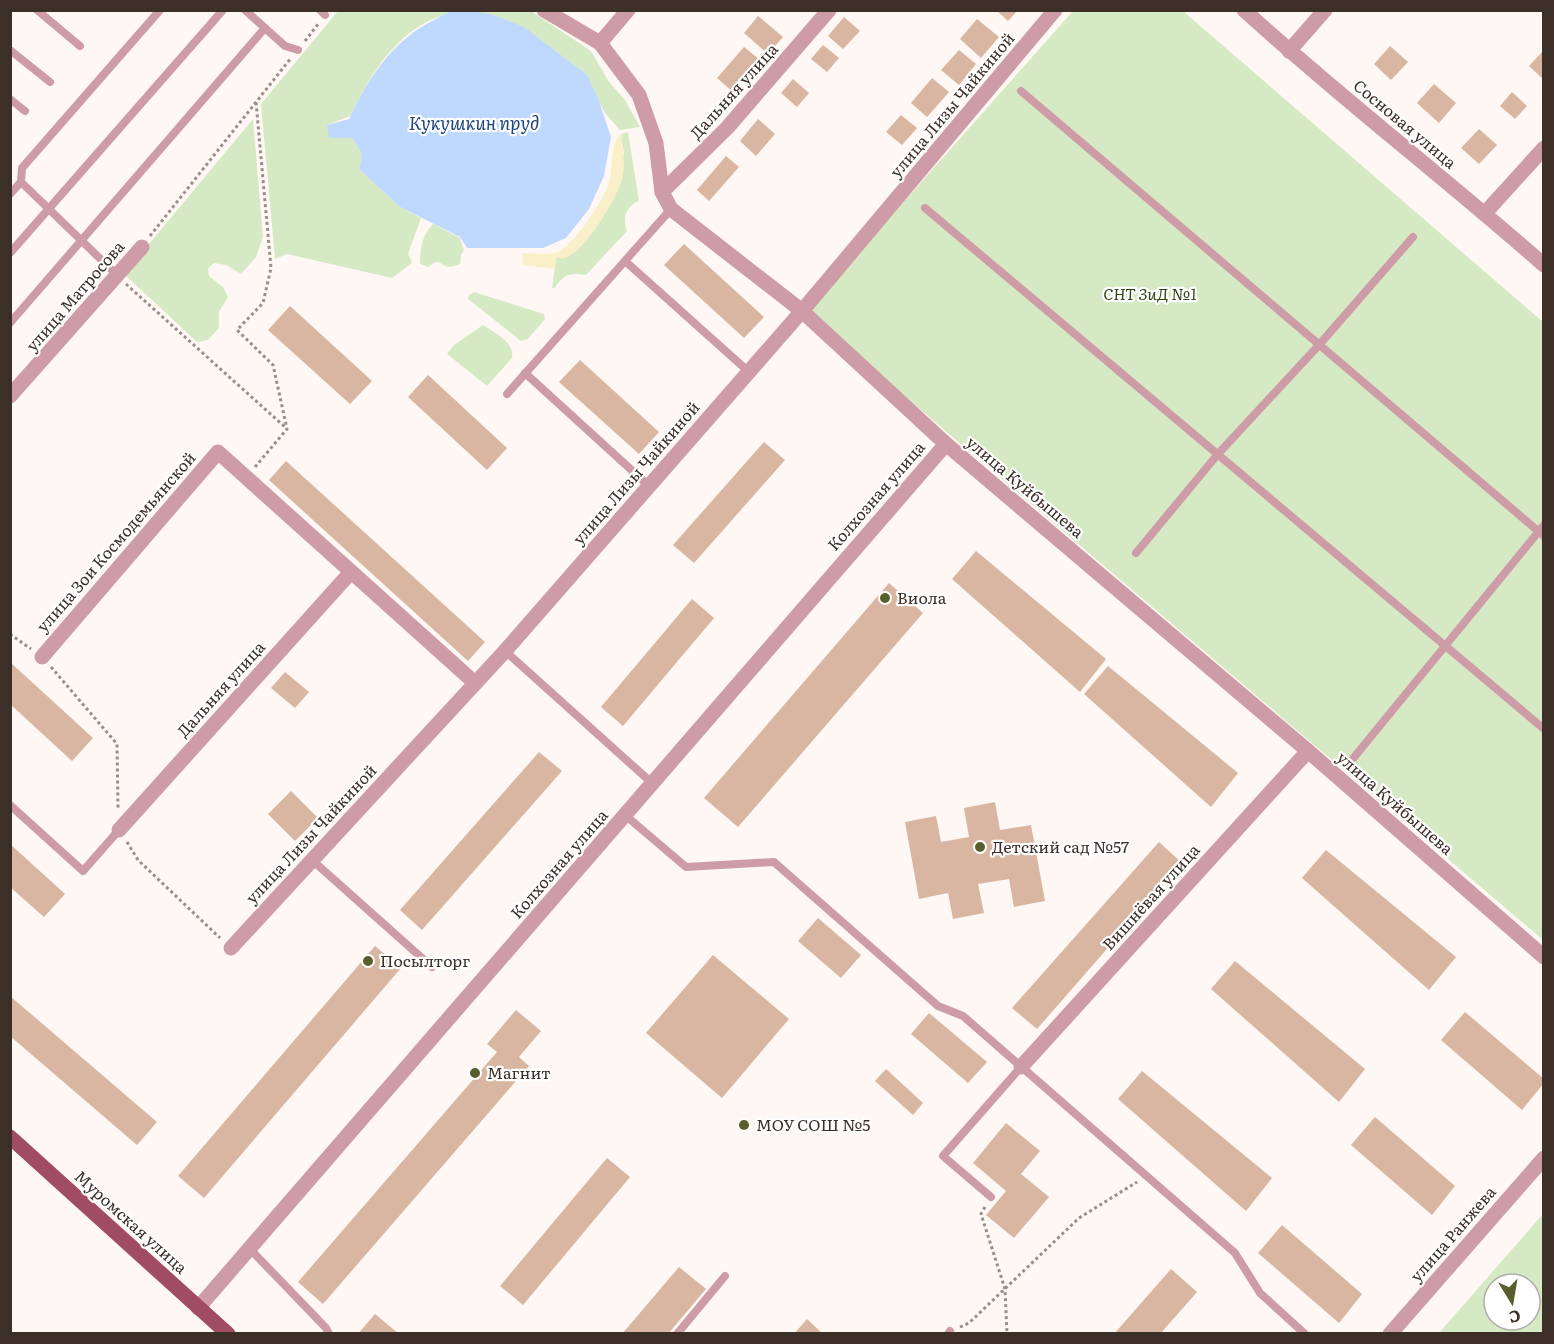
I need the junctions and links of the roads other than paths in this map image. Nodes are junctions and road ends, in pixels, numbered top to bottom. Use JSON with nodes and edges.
{"nodes":[{"id":1,"x":37,"y":10,"type":"edge"},
{"id":2,"x":160,"y":10,"type":"edge"},
{"id":3,"x":223,"y":10,"type":"edge"},
{"id":4,"x":245,"y":10,"type":"edge"},
{"id":5,"x":544,"y":10,"type":"edge"},
{"id":6,"x":628,"y":10,"type":"edge"},
{"id":7,"x":829,"y":10,"type":"edge"},
{"id":8,"x":1055,"y":10,"type":"edge"},
{"id":9,"x":1244,"y":10,"type":"edge"},
{"id":10,"x":1325,"y":10,"type":"edge"},
{"id":11,"x":264,"y":28,"type":"junction"},
{"id":12,"x":600,"y":43,"type":"junction"},
{"id":13,"x":80,"y":46,"type":"dead end"},
{"id":14,"x":10,"y":50,"type":"edge"},
{"id":15,"x":298,"y":50,"type":"road end"},
{"id":16,"x":1289,"y":51,"type":"junction"},
{"id":17,"x":50,"y":82,"type":"dead end"},
{"id":18,"x":1021,"y":91,"type":"dead end"},
{"id":19,"x":10,"y":99,"type":"edge"},
{"id":20,"x":25,"y":111,"type":"dead end"},
{"id":21,"x":1544,"y":148,"type":"edge"},
{"id":22,"x":21,"y":182,"type":"junction"},
{"id":23,"x":662,"y":192,"type":"junction"},
{"id":24,"x":10,"y":194,"type":"edge"},
{"id":25,"x":925,"y":208,"type":"dead end"},
{"id":26,"x":49,"y":209,"type":"junction"},
{"id":27,"x":671,"y":209,"type":"junction"},
{"id":28,"x":1485,"y":213,"type":"junction"},
{"id":29,"x":1413,"y":237,"type":"dead end"},
{"id":30,"x":81,"y":240,"type":"junction"},
{"id":31,"x":142,"y":247,"type":"road end"},
{"id":32,"x":10,"y":253,"type":"edge"},
{"id":33,"x":625,"y":261,"type":"junction"},
{"id":34,"x":1544,"y":265,"type":"edge"},
{"id":35,"x":117,"y":275,"type":"junction"},
{"id":36,"x":802,"y":311,"type":"junction"},
{"id":37,"x":10,"y":323,"type":"edge"},
{"id":38,"x":1318,"y":345,"type":"junction"},
{"id":39,"x":749,"y":372,"type":"junction"},
{"id":40,"x":525,"y":373,"type":"junction"},
{"id":41,"x":507,"y":394,"type":"dead end"},
{"id":42,"x":10,"y":396,"type":"edge"},
{"id":43,"x":946,"y":444,"type":"junction"},
{"id":44,"x":1218,"y":454,"type":"junction"},
{"id":45,"x":649,"y":486,"type":"junction"},
{"id":46,"x":1542,"y":531,"type":"edge"},
{"id":47,"x":1136,"y":553,"type":"dead end"},
{"id":48,"x":351,"y":572,"type":"junction"},
{"id":49,"x":1445,"y":646,"type":"junction"},
{"id":50,"x":505,"y":651,"type":"junction"},
{"id":51,"x":42,"y":657,"type":"road end"},
{"id":52,"x":475,"y":683,"type":"junction"},
{"id":53,"x":1544,"y":729,"type":"edge"},
{"id":54,"x":1308,"y":751,"type":"junction"},
{"id":55,"x":1351,"y":761,"type":"dead end"},
{"id":56,"x":652,"y":783,"type":"junction"},
{"id":57,"x":10,"y":805,"type":"edge"},
{"id":58,"x":625,"y":815,"type":"junction"},
{"id":59,"x":119,"y":830,"type":"joint"},
{"id":60,"x":312,"y":860,"type":"junction"},
{"id":61,"x":231,"y":948,"type":"road end"},
{"id":62,"x":1544,"y":957,"type":"edge"},
{"id":63,"x":432,"y":967,"type":"dead end"},
{"id":64,"x":1021,"y":1067,"type":"junction"},
{"id":65,"x":10,"y":1137,"type":"edge"},
{"id":66,"x":1544,"y":1158,"type":"edge"},
{"id":67,"x":990,"y":1197,"type":"road end"},
{"id":68,"x":250,"y":1249,"type":"junction"},
{"id":69,"x":724,"y":1276,"type":"dead end"},
{"id":70,"x":198,"y":1308,"type":"junction"},
{"id":71,"x":228,"y":1334,"type":"edge"},
{"id":72,"x":329,"y":1334,"type":"edge"},
{"id":73,"x":677,"y":1334,"type":"edge"},
{"id":74,"x":1305,"y":1334,"type":"edge"},
{"id":75,"x":1390,"y":1334,"type":"edge"}],
"edges":[{"from":1,"to":13,"type":"lane"},
{"from":2,"to":22,"type":"lane"},
{"from":3,"to":26,"type":"lane"},
{"from":4,"to":11,"type":"lane"},
{"from":5,"to":12,"type":"street","name":"улица Куйбышева"},
{"from":6,"to":12,"type":"street"},
{"from":7,"to":23,"type":"street","name":"Дальняя улица"},
{"from":8,"to":36,"type":"street","name":"улица Лизы Чайкиной"},
{"from":9,"to":16,"type":"street","name":"Сосновая улица"},
{"from":10,"to":16,"type":"street"},
{"from":11,"to":15,"type":"lane"},
{"from":11,"to":30,"type":"lane"},
{"from":12,"to":23,"type":"street","name":"улица Куйбышева"},
{"from":14,"to":17,"type":"lane"},
{"from":16,"to":28,"type":"street","name":"Сосновая улица"},
{"from":18,"to":38,"type":"lane"},
{"from":19,"to":20,"type":"lane"},
{"from":21,"to":28,"type":"street"},
{"from":22,"to":24,"type":"lane"},
{"from":22,"to":26,"type":"lane"},
{"from":23,"to":27,"type":"street","name":"улица Куйбышева"},
{"from":25,"to":44,"type":"lane"},
{"from":26,"to":30,"type":"lane"},
{"from":26,"to":32,"type":"lane"},
{"from":27,"to":33,"type":"lane"},
{"from":27,"to":36,"type":"street","name":"улица Куйбышева"},
{"from":28,"to":34,"type":"street","name":"Сосновая улица"},
{"from":29,"to":38,"type":"lane"},
{"from":30,"to":35,"type":"lane"},
{"from":30,"to":37,"type":"lane"},
{"from":31,"to":35,"type":"street","name":"улица Матросова"},
{"from":33,"to":39,"type":"lane"},
{"from":33,"to":40,"type":"lane"},
{"from":35,"to":42,"type":"street","name":"улица Матросова"},
{"from":36,"to":39,"type":"street","name":"улица Лизы Чайкиной"},
{"from":36,"to":43,"type":"street","name":"улица Куйбышева"},
{"from":38,"to":44,"type":"lane"},
{"from":38,"to":46,"type":"lane"},
{"from":39,"to":45,"type":"street","name":"улица Лизы Чайкиной"},
{"from":40,"to":41,"type":"lane"},
{"from":40,"to":45,"type":"lane"},
{"from":43,"to":54,"type":"street","name":"улица Куйбышева"},
{"from":43,"to":56,"type":"street","name":"Колхозная улица"},
{"from":44,"to":47,"type":"lane"},
{"from":44,"to":49,"type":"lane"},
{"from":45,"to":50,"type":"street","name":"улица Лизы Чайкиной"},
{"from":46,"to":49,"type":"lane"},
{"from":48,"to":51,"type":"street","name":"улица Зои Космодемьянской"},
{"from":48,"to":52,"type":"street"},
{"from":48,"to":59,"type":"street","name":"Дальняя улица"},
{"from":49,"to":53,"type":"lane"},
{"from":49,"to":55,"type":"lane"},
{"from":50,"to":52,"type":"street","name":"улица Лизы Чайкиной"},
{"from":50,"to":56,"type":"lane"},
{"from":52,"to":60,"type":"street","name":"улица Лизы Чайкиной"},
{"from":54,"to":62,"type":"street","name":"улица Куйбышева"},
{"from":54,"to":64,"type":"street","name":"Вишнёвая улица"},
{"from":56,"to":58,"type":"street","name":"Колхозная улица"},
{"from":57,"to":59,"type":"lane"},
{"from":58,"to":64,"type":"lane"},
{"from":58,"to":68,"type":"street","name":"Колхозная улица"},
{"from":60,"to":61,"type":"street","name":"улица Лизы Чайкиной"},
{"from":60,"to":63,"type":"lane"},
{"from":64,"to":67,"type":"lane"},
{"from":64,"to":74,"type":"lane"},
{"from":65,"to":70,"type":"main road","name":"Муромская улица"},
{"from":66,"to":75,"type":"street","name":"улица Ранжева"},
{"from":68,"to":70,"type":"street","name":"Колхозная улица"},
{"from":68,"to":72,"type":"lane"},
{"from":69,"to":73,"type":"lane"},
{"from":70,"to":71,"type":"main road","name":"Муромская улица"}]}
